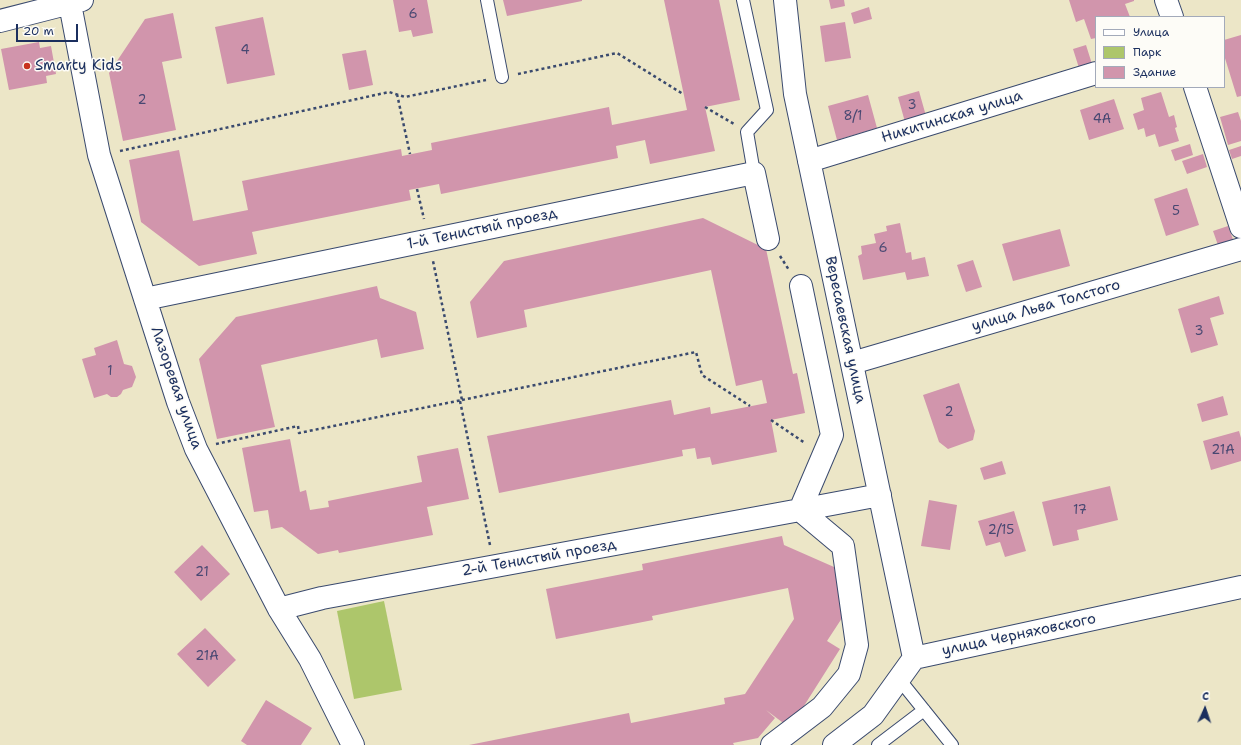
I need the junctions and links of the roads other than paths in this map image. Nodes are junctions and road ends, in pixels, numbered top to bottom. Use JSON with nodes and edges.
{"nodes":[{"id":1,"x":487,"y":0,"type":"edge"},
{"id":2,"x":744,"y":0,"type":"edge"},
{"id":3,"x":785,"y":0,"type":"edge"},
{"id":4,"x":1166,"y":0,"type":"edge"},
{"id":5,"x":76,"y":2,"type":"edge"},
{"id":6,"x":16,"y":12,"type":"edge"},
{"id":7,"x":1172,"y":16,"type":"edge"},
{"id":8,"x":1095,"y":73,"type":"edge"},
{"id":9,"x":502,"y":77,"type":"road end"},
{"id":10,"x":1195,"y":88,"type":"edge"},
{"id":11,"x":809,"y":161,"type":"junction"},
{"id":12,"x":754,"y":173,"type":"junction"},
{"id":13,"x":1241,"y":227,"type":"edge"},
{"id":14,"x":768,"y":239,"type":"road end"},
{"id":15,"x":1241,"y":249,"type":"edge"},
{"id":16,"x":801,"y":286,"type":"road end"},
{"id":17,"x":145,"y":299,"type":"junction"},
{"id":18,"x":852,"y":363,"type":"junction"},
{"id":19,"x":880,"y":495,"type":"junction"},
{"id":20,"x":800,"y":510,"type":"junction"},
{"id":21,"x":1241,"y":587,"type":"edge"},
{"id":22,"x":279,"y":609,"type":"junction"},
{"id":23,"x":914,"y":658,"type":"junction"},
{"id":24,"x":899,"y":679,"type":"junction"},
{"id":25,"x":924,"y":710,"type":"junction"},
{"id":26,"x":353,"y":745,"type":"edge"},
{"id":27,"x":772,"y":745,"type":"edge"},
{"id":28,"x":834,"y":745,"type":"edge"},
{"id":29,"x":878,"y":745,"type":"edge"},
{"id":30,"x":952,"y":745,"type":"edge"}],
"edges":[{"from":1,"to":9,"type":"lane"},
{"from":2,"to":12,"type":"lane"},
{"from":3,"to":11,"type":"street","name":"Вересаевская улица"},
{"from":4,"to":7,"type":"street"},
{"from":5,"to":6,"type":"street"},
{"from":5,"to":17,"type":"street","name":"Лазоревая улица"},
{"from":8,"to":11,"type":"street","name":"Никитинская улица"},
{"from":10,"to":13,"type":"street"},
{"from":11,"to":18,"type":"street","name":"Вересаевская улица"},
{"from":12,"to":14,"type":"street"},
{"from":12,"to":17,"type":"street","name":"1-й Тенистый проезд"},
{"from":15,"to":18,"type":"street","name":"улица Льва Толстого"},
{"from":16,"to":20,"type":"street"},
{"from":17,"to":22,"type":"street","name":"Лазоревая улица"},
{"from":18,"to":19,"type":"street","name":"Вересаевская улица"},
{"from":19,"to":20,"type":"street","name":"2-й Тенистый проезд"},
{"from":19,"to":23,"type":"street","name":"Вересаевская улица"},
{"from":20,"to":22,"type":"street","name":"2-й Тенистый проезд"},
{"from":20,"to":27,"type":"street"},
{"from":21,"to":23,"type":"street","name":"улица Черняховского"},
{"from":22,"to":26,"type":"street","name":"Лазоревая улица"},
{"from":23,"to":24,"type":"street"},
{"from":24,"to":25,"type":"lane"},
{"from":24,"to":28,"type":"street"},
{"from":25,"to":29,"type":"lane"},
{"from":25,"to":30,"type":"lane"}]}
